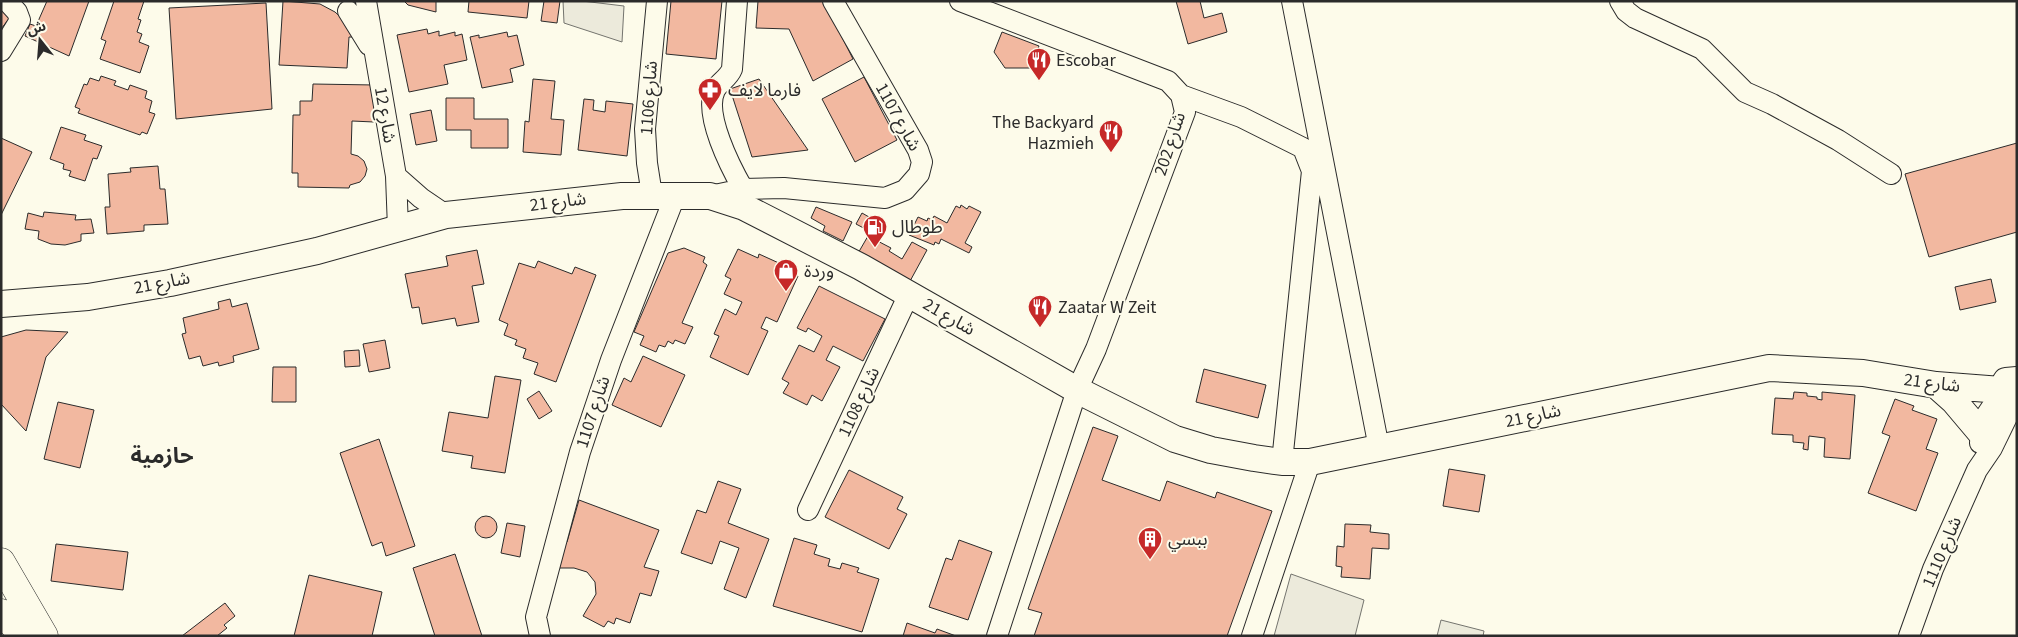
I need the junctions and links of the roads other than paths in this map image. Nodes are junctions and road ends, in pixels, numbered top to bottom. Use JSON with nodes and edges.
{"nodes":[{"id":1,"x":7,"y":1,"type":"edge"},
{"id":2,"x":656,"y":1,"type":"edge"},
{"id":3,"x":737,"y":1,"type":"edge"},
{"id":4,"x":832,"y":1,"type":"edge"},
{"id":5,"x":960,"y":1,"type":"edge"},
{"id":6,"x":1292,"y":1,"type":"edge"},
{"id":7,"x":1620,"y":1,"type":"edge"},
{"id":8,"x":353,"y":4,"type":"edge"},
{"id":9,"x":1,"y":51,"type":"edge"},
{"id":10,"x":1181,"y":95,"type":"junction"},
{"id":11,"x":1891,"y":174,"type":"dead end"},
{"id":12,"x":396,"y":176,"type":"junction"},
{"id":13,"x":743,"y":189,"type":"junction"},
{"id":14,"x":664,"y":196,"type":"junction"},
{"id":15,"x":710,"y":196,"type":"junction"},
{"id":16,"x":446,"y":216,"type":"junction"},
{"id":17,"x":398,"y":228,"type":"junction"},
{"id":18,"x":909,"y":294,"type":"junction"},
{"id":19,"x":1,"y":304,"type":"edge"},
{"id":20,"x":1936,"y":385,"type":"junction"},
{"id":21,"x":2011,"y":388,"type":"edge"},
{"id":22,"x":1077,"y":390,"type":"junction"},
{"id":23,"x":1981,"y":433,"type":"junction"},
{"id":24,"x":1379,"y":448,"type":"junction"},
{"id":25,"x":1282,"y":462,"type":"junction"},
{"id":26,"x":1310,"y":462,"type":"junction"},
{"id":27,"x":1978,"y":470,"type":"junction"},
{"id":28,"x":808,"y":510,"type":"dead end"},
{"id":29,"x":1,"y":562,"type":"edge"},
{"id":30,"x":1,"y":613,"type":"edge"},
{"id":31,"x":26,"y":636,"type":"edge"},
{"id":32,"x":44,"y":636,"type":"edge"},
{"id":33,"x":540,"y":636,"type":"edge"},
{"id":34,"x":997,"y":636,"type":"edge"},
{"id":35,"x":1252,"y":636,"type":"edge"},
{"id":36,"x":1908,"y":636,"type":"edge"}],
"edges":[{"from":1,"to":9,"type":"street"},
{"from":2,"to":14,"type":"street","name":"شارع 1106"},
{"from":3,"to":13,"type":"street"},
{"from":4,"to":13,"type":"street","name":"شارع 1107"},
{"from":5,"to":10,"type":"street","name":"شارع 202"},
{"from":6,"to":24,"type":"street"},
{"from":7,"to":11,"type":"street"},
{"from":8,"to":12,"type":"street","name":"شارع 12"},
{"from":10,"to":22,"type":"street","name":"شارع 202"},
{"from":10,"to":25,"type":"street"},
{"from":12,"to":16,"type":"street"},
{"from":12,"to":17,"type":"street","name":"شارع 12"},
{"from":13,"to":15,"type":"street","name":"شارع 1107"},
{"from":14,"to":15,"type":"main road","name":"شارع 21"},
{"from":14,"to":16,"type":"main road","name":"شارع 21"},
{"from":14,"to":33,"type":"street","name":"شارع 1107"},
{"from":15,"to":18,"type":"main road","name":"شارع 21"},
{"from":16,"to":17,"type":"main road","name":"شارع 21"},
{"from":17,"to":19,"type":"main road","name":"شارع 21"},
{"from":18,"to":22,"type":"main road","name":"شارع 21"},
{"from":18,"to":28,"type":"street","name":"شارع 1108"},
{"from":20,"to":21,"type":"main road","name":"شارع 21"},
{"from":20,"to":23,"type":"main road"},
{"from":20,"to":24,"type":"main road","name":"شارع 21"},
{"from":21,"to":23,"type":"street"},
{"from":21,"to":27,"type":"street"},
{"from":22,"to":25,"type":"main road","name":"شارع 21"},
{"from":22,"to":34,"type":"street"},
{"from":23,"to":27,"type":"street"},
{"from":24,"to":26,"type":"main road","name":"شارع 21"},
{"from":25,"to":26,"type":"main road","name":"شارع 21"},
{"from":26,"to":35,"type":"street"},
{"from":27,"to":36,"type":"street","name":"شارع 1110"},
{"from":29,"to":32,"type":"highway"},
{"from":30,"to":31,"type":"highway"}]}
